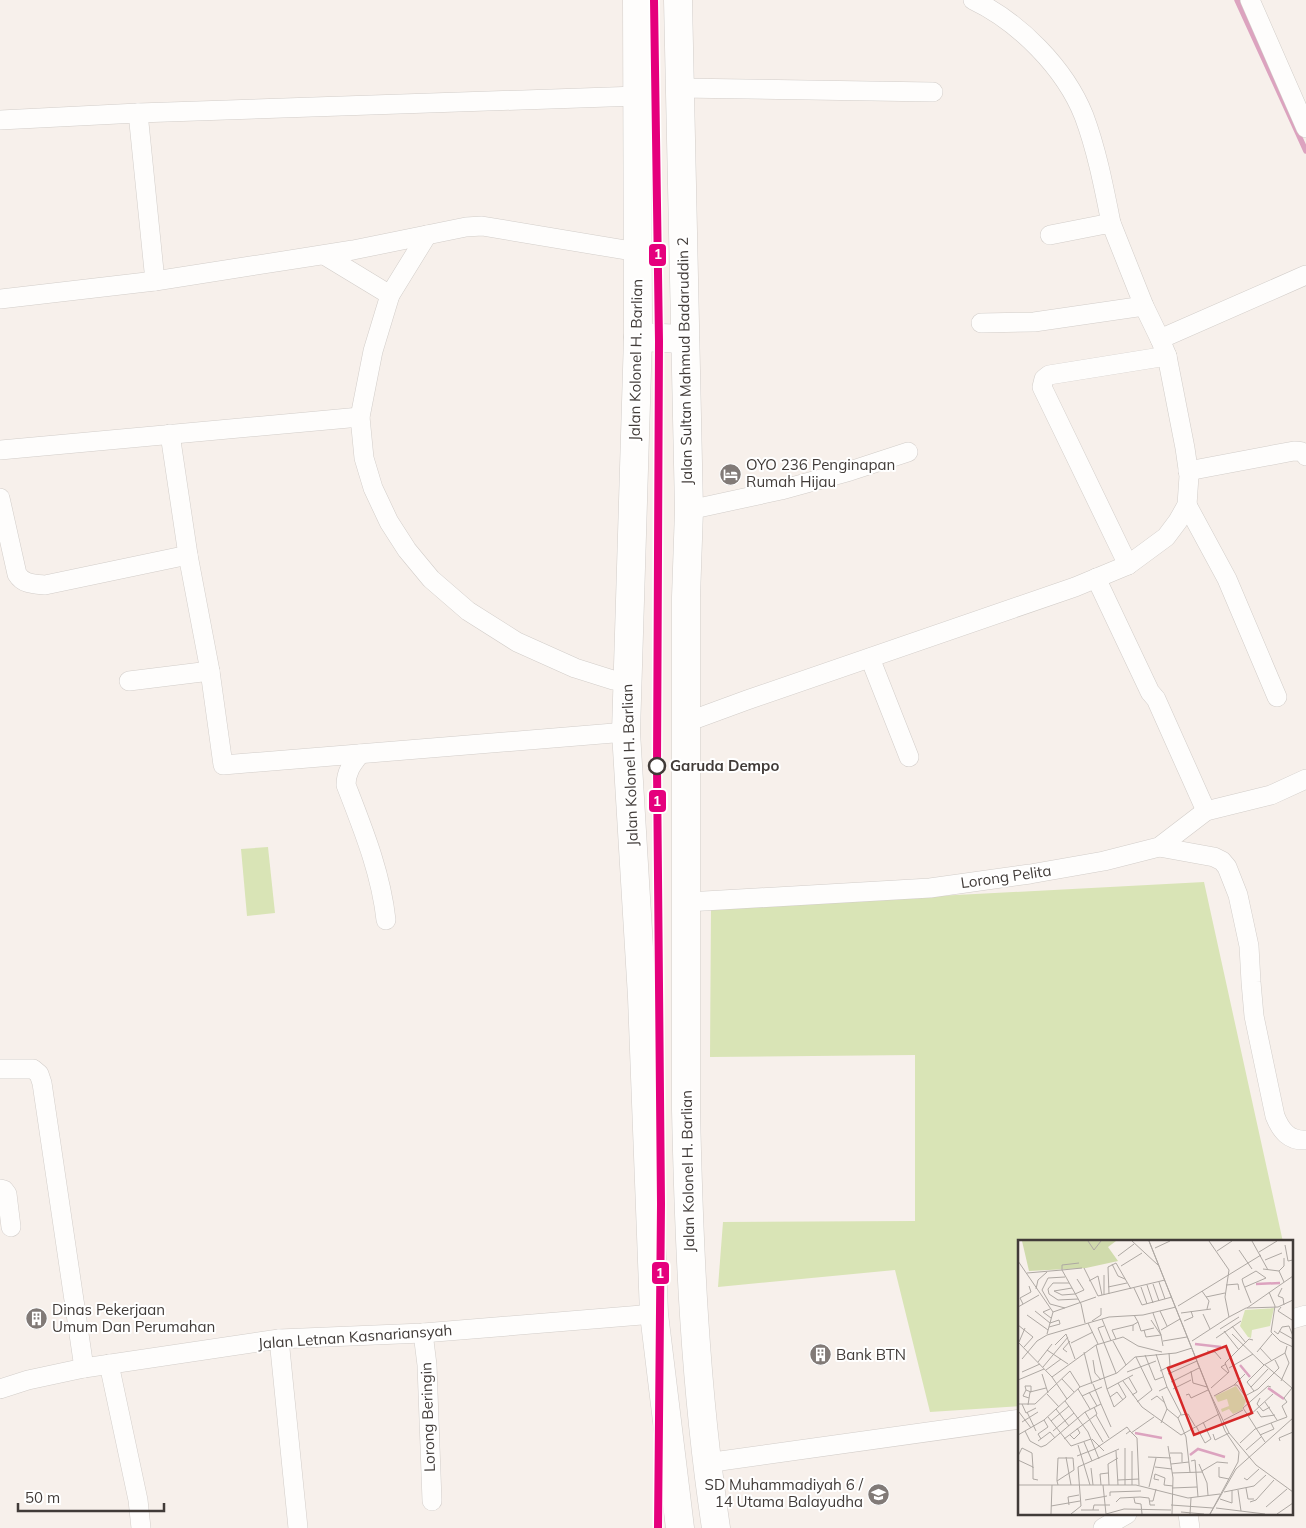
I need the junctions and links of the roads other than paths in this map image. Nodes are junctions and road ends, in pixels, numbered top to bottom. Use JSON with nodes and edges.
{"nodes":[{"id":1,"x":637,"y":0,"type":"edge"},
{"id":2,"x":678,"y":0,"type":"edge"},
{"id":3,"x":973,"y":0,"type":"edge"},
{"id":4,"x":1250,"y":0,"type":"edge"},
{"id":5,"x":679,"y":88,"type":"junction"},
{"id":6,"x":933,"y":92,"type":"dead end"},
{"id":7,"x":638,"y":96,"type":"junction"},
{"id":8,"x":138,"y":113,"type":"junction"},
{"id":9,"x":0,"y":120,"type":"edge"},
{"id":10,"x":1306,"y":128,"type":"edge"},
{"id":11,"x":1111,"y":224,"type":"junction"},
{"id":12,"x":427,"y":235,"type":"junction"},
{"id":13,"x":1050,"y":235,"type":"dead end"},
{"id":14,"x":638,"y":252,"type":"junction"},
{"id":15,"x":324,"y":255,"type":"junction"},
{"id":16,"x":1306,"y":275,"type":"edge"},
{"id":17,"x":155,"y":281,"type":"junction"},
{"id":18,"x":390,"y":295,"type":"junction"},
{"id":19,"x":0,"y":299,"type":"edge"},
{"id":20,"x":1144,"y":306,"type":"junction"},
{"id":21,"x":981,"y":323,"type":"dead end"},
{"id":22,"x":638,"y":337,"type":"junction"},
{"id":23,"x":685,"y":338,"type":"junction"},
{"id":24,"x":1163,"y":348,"type":"junction"},
{"id":25,"x":360,"y":417,"type":"junction"},
{"id":26,"x":170,"y":434,"type":"junction"},
{"id":27,"x":0,"y":450,"type":"edge"},
{"id":28,"x":908,"y":452,"type":"dead end"},
{"id":29,"x":1306,"y":456,"type":"edge"},
{"id":30,"x":1188,"y":471,"type":"junction"},
{"id":31,"x":0,"y":498,"type":"edge"},
{"id":32,"x":1187,"y":505,"type":"junction"},
{"id":33,"x":689,"y":510,"type":"junction"},
{"id":34,"x":188,"y":555,"type":"junction"},
{"id":35,"x":1128,"y":565,"type":"junction"},
{"id":36,"x":1096,"y":578,"type":"junction"},
{"id":37,"x":870,"y":658,"type":"junction"},
{"id":38,"x":210,"y":671,"type":"junction"},
{"id":39,"x":129,"y":681,"type":"dead end"},
{"id":40,"x":628,"y":681,"type":"junction"},
{"id":41,"x":1277,"y":697,"type":"dead end"},
{"id":42,"x":687,"y":722,"type":"junction"},
{"id":43,"x":626,"y":732,"type":"junction"},
{"id":44,"x":360,"y":754,"type":"junction"},
{"id":45,"x":909,"y":757,"type":"dead end"},
{"id":46,"x":1306,"y":779,"type":"edge"},
{"id":47,"x":1206,"y":811,"type":"junction"},
{"id":48,"x":1159,"y":847,"type":"junction"},
{"id":49,"x":687,"y":902,"type":"junction"},
{"id":50,"x":386,"y":920,"type":"dead end"},
{"id":51,"x":0,"y":1069,"type":"edge"},
{"id":52,"x":1306,"y":1140,"type":"edge"},
{"id":53,"x":0,"y":1189,"type":"edge"},
{"id":54,"x":11,"y":1228,"type":"dead end"},
{"id":55,"x":654,"y":1314,"type":"junction"},
{"id":56,"x":424,"y":1333,"type":"junction"},
{"id":57,"x":279,"y":1339,"type":"junction"},
{"id":58,"x":109,"y":1364,"type":"junction"},
{"id":59,"x":84,"y":1368,"type":"junction"},
{"id":60,"x":2,"y":1384,"type":"edge"},
{"id":61,"x":1018,"y":1419,"type":"edge"},
{"id":62,"x":706,"y":1463,"type":"junction"},
{"id":63,"x":432,"y":1501,"type":"dead end"},
{"id":64,"x":1124,"y":1516,"type":"edge"},
{"id":65,"x":142,"y":1528,"type":"edge"},
{"id":66,"x":298,"y":1528,"type":"edge"},
{"id":67,"x":680,"y":1528,"type":"edge"},
{"id":68,"x":716,"y":1528,"type":"edge"},
{"id":69,"x":1103,"y":1528,"type":"edge"}],
"edges":[{"from":1,"to":7,"type":"highway","name":"Jalan Kolonel H. Barlian"},
{"from":2,"to":5,"type":"highway","name":"Jalan Sultan Mahmud Badaruddin 2"},
{"from":3,"to":11,"type":"street"},
{"from":4,"to":10,"type":"street"},
{"from":5,"to":6,"type":"street"},
{"from":5,"to":23,"type":"highway","name":"Jalan Sultan Mahmud Badaruddin 2"},
{"from":7,"to":8,"type":"street"},
{"from":7,"to":14,"type":"highway","name":"Jalan Kolonel H. Barlian"},
{"from":8,"to":9,"type":"street"},
{"from":8,"to":17,"type":"street"},
{"from":11,"to":13,"type":"street"},
{"from":11,"to":20,"type":"street"},
{"from":12,"to":14,"type":"street"},
{"from":12,"to":15,"type":"street"},
{"from":12,"to":18,"type":"street"},
{"from":14,"to":22,"type":"highway","name":"Jalan Kolonel H. Barlian"},
{"from":15,"to":17,"type":"street"},
{"from":15,"to":18,"type":"street"},
{"from":16,"to":24,"type":"street"},
{"from":17,"to":19,"type":"street"},
{"from":18,"to":25,"type":"street"},
{"from":20,"to":21,"type":"street"},
{"from":20,"to":24,"type":"street"},
{"from":22,"to":23,"type":"highway"},
{"from":22,"to":40,"type":"highway","name":"Jalan Kolonel H. Barlian"},
{"from":23,"to":33,"type":"highway","name":"Jalan Sultan Mahmud Badaruddin 2"},
{"from":24,"to":30,"type":"street"},
{"from":24,"to":35,"type":"street"},
{"from":25,"to":26,"type":"street"},
{"from":25,"to":40,"type":"street"},
{"from":26,"to":27,"type":"street"},
{"from":26,"to":34,"type":"street"},
{"from":28,"to":33,"type":"street"},
{"from":29,"to":30,"type":"street"},
{"from":30,"to":32,"type":"street"},
{"from":31,"to":34,"type":"street"},
{"from":32,"to":35,"type":"street"},
{"from":32,"to":41,"type":"street"},
{"from":33,"to":42,"type":"highway","name":"Jalan Sultan Mahmud Badaruddin 2"},
{"from":34,"to":38,"type":"street"},
{"from":35,"to":36,"type":"street"},
{"from":36,"to":37,"type":"street"},
{"from":36,"to":47,"type":"street"},
{"from":37,"to":42,"type":"street"},
{"from":37,"to":45,"type":"street"},
{"from":38,"to":39,"type":"street"},
{"from":38,"to":44,"type":"street"},
{"from":40,"to":43,"type":"highway","name":"Jalan Kolonel H. Barlian"},
{"from":42,"to":49,"type":"highway","name":"Jalan Kolonel H. Barlian"},
{"from":43,"to":44,"type":"street"},
{"from":43,"to":55,"type":"highway","name":"Jalan Kolonel H. Barlian"},
{"from":44,"to":50,"type":"street"},
{"from":46,"to":47,"type":"street","name":"Lorong Pelita"},
{"from":47,"to":48,"type":"street","name":"Lorong Pelita"},
{"from":48,"to":49,"type":"street","name":"Lorong Pelita"},
{"from":48,"to":52,"type":"street"},
{"from":49,"to":62,"type":"highway","name":"Jalan Kolonel H. Barlian"},
{"from":51,"to":59,"type":"street"},
{"from":53,"to":54,"type":"street"},
{"from":55,"to":56,"type":"street","name":"Jalan Letnan Kasnariansyah"},
{"from":55,"to":67,"type":"highway","name":"Jalan Kolonel H. Barlian"},
{"from":56,"to":57,"type":"street","name":"Jalan Letnan Kasnariansyah"},
{"from":56,"to":63,"type":"street","name":"Lorong Beringin"},
{"from":57,"to":58,"type":"street","name":"Jalan Letnan Kasnariansyah"},
{"from":57,"to":66,"type":"street"},
{"from":58,"to":59,"type":"street","name":"Jalan Letnan Kasnariansyah"},
{"from":58,"to":65,"type":"street"},
{"from":59,"to":60,"type":"street","name":"Jalan Letnan Kasnariansyah"},
{"from":61,"to":62,"type":"street"},
{"from":62,"to":68,"type":"highway","name":"Jalan Kolonel H. Barlian"},
{"from":64,"to":69,"type":"street"}]}
